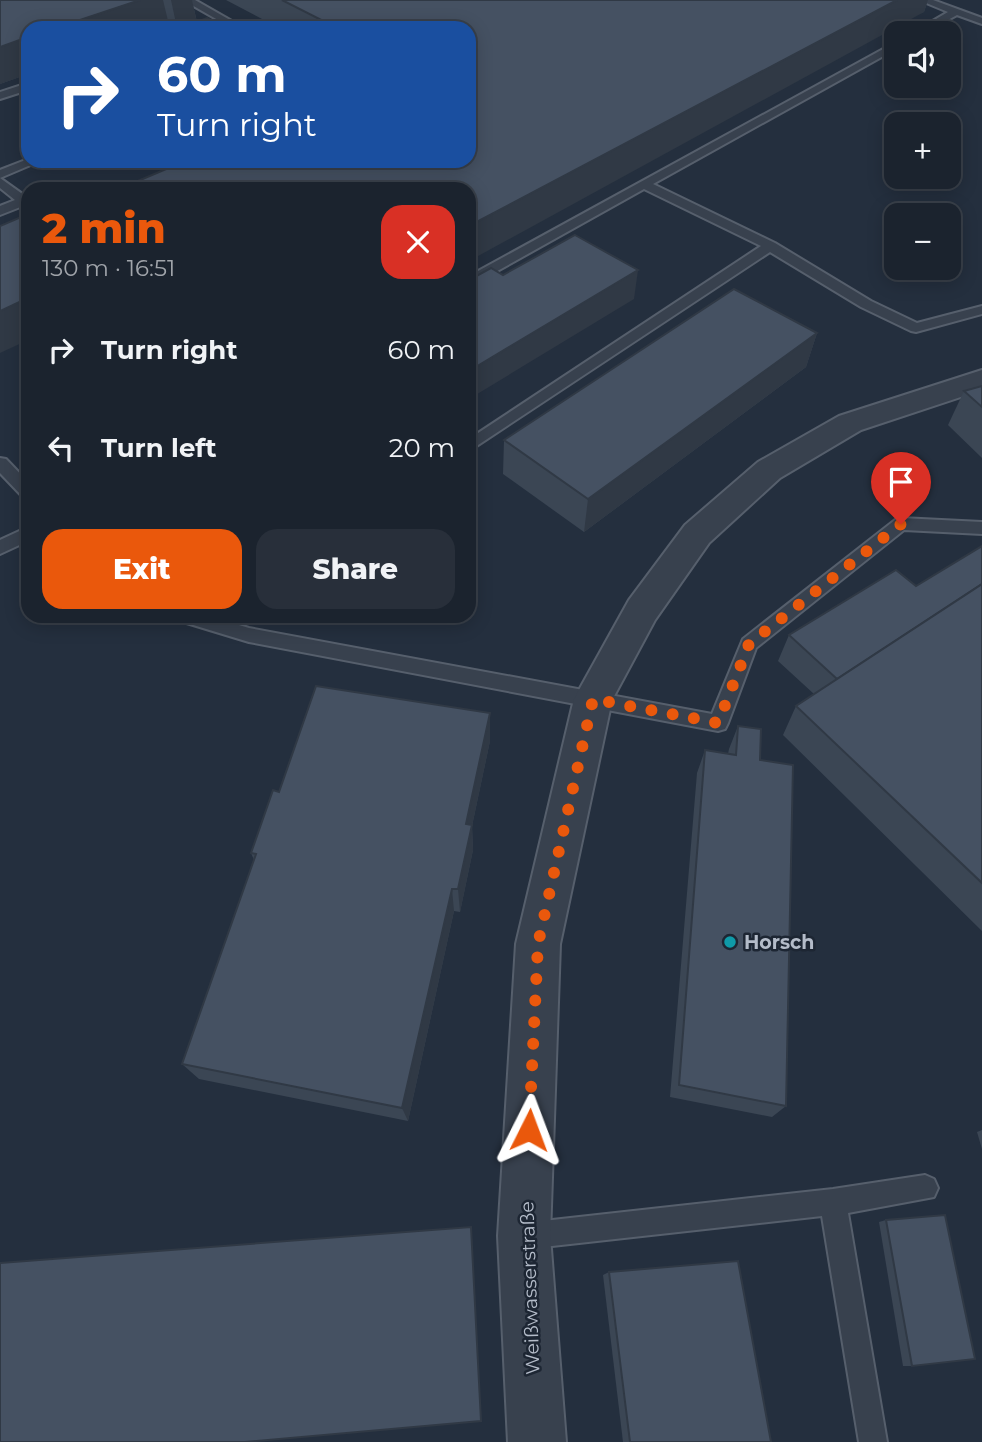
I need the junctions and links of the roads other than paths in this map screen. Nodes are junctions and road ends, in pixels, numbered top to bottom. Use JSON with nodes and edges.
{"nodes":[{"id":1,"x":188,"y":0,"type":"edge"},
{"id":2,"x":924,"y":0,"type":"edge"},
{"id":3,"x":956,"y":12,"type":"junction"},
{"id":4,"x":226,"y":21,"type":"edge"},
{"id":5,"x":939,"y":21,"type":"edge"},
{"id":6,"x":982,"y":21,"type":"edge"},
{"id":7,"x":884,"y":52,"type":"edge"},
{"id":8,"x":21,"y":88,"type":"edge"},
{"id":9,"x":0,"y":96,"type":"edge"},
{"id":10,"x":21,"y":166,"type":"edge"},
{"id":11,"x":0,"y":174,"type":"edge"},
{"id":12,"x":0,"y":182,"type":"edge"},
{"id":13,"x":643,"y":184,"type":"junction"},
{"id":14,"x":21,"y":199,"type":"edge"},
{"id":15,"x":21,"y":202,"type":"edge"},
{"id":16,"x":0,"y":211,"type":"edge"},
{"id":17,"x":770,"y":246,"type":"junction"},
{"id":18,"x":476,"y":277,"type":"edge"},
{"id":19,"x":982,"y":310,"type":"edge"},
{"id":20,"x":982,"y":380,"type":"edge"},
{"id":21,"x":476,"y":441,"type":"edge"},
{"id":22,"x":0,"y":463,"type":"edge"},
{"id":23,"x":21,"y":485,"type":"edge"},
{"id":24,"x":982,"y":528,"type":"edge"},
{"id":25,"x":21,"y":537,"type":"edge"},
{"id":26,"x":0,"y":548,"type":"edge"},
{"id":27,"x":209,"y":623,"type":"edge"},
{"id":28,"x":593,"y":699,"type":"junction"},
{"id":29,"x":925,"y":1188,"type":"dead end"},
{"id":30,"x":833,"y":1202,"type":"junction"},
{"id":31,"x":524,"y":1236,"type":"junction"},
{"id":32,"x":537,"y":1442,"type":"edge"},
{"id":33,"x":873,"y":1442,"type":"edge"}],
"edges":[{"from":1,"to":4,"type":"lane"},
{"from":2,"to":3,"type":"lane"},
{"from":3,"to":5,"type":"lane"},
{"from":3,"to":6,"type":"lane"},
{"from":7,"to":13,"type":"lane"},
{"from":8,"to":9,"type":"lane"},
{"from":10,"to":11,"type":"lane"},
{"from":12,"to":14,"type":"lane"},
{"from":13,"to":17,"type":"lane"},
{"from":13,"to":18,"type":"lane"},
{"from":15,"to":16,"type":"lane"},
{"from":17,"to":19,"type":"lane"},
{"from":17,"to":21,"type":"lane"},
{"from":20,"to":28,"type":"street","name":"Weißwasserstraße"},
{"from":22,"to":23,"type":"lane"},
{"from":24,"to":28,"type":"lane"},
{"from":25,"to":26,"type":"lane"},
{"from":27,"to":28,"type":"lane"},
{"from":28,"to":31,"type":"street","name":"Weißwasserstraße"},
{"from":29,"to":30,"type":"lane"},
{"from":30,"to":31,"type":"lane"},
{"from":30,"to":33,"type":"lane"},
{"from":31,"to":32,"type":"street","name":"Weißwasserstraße"}]}
